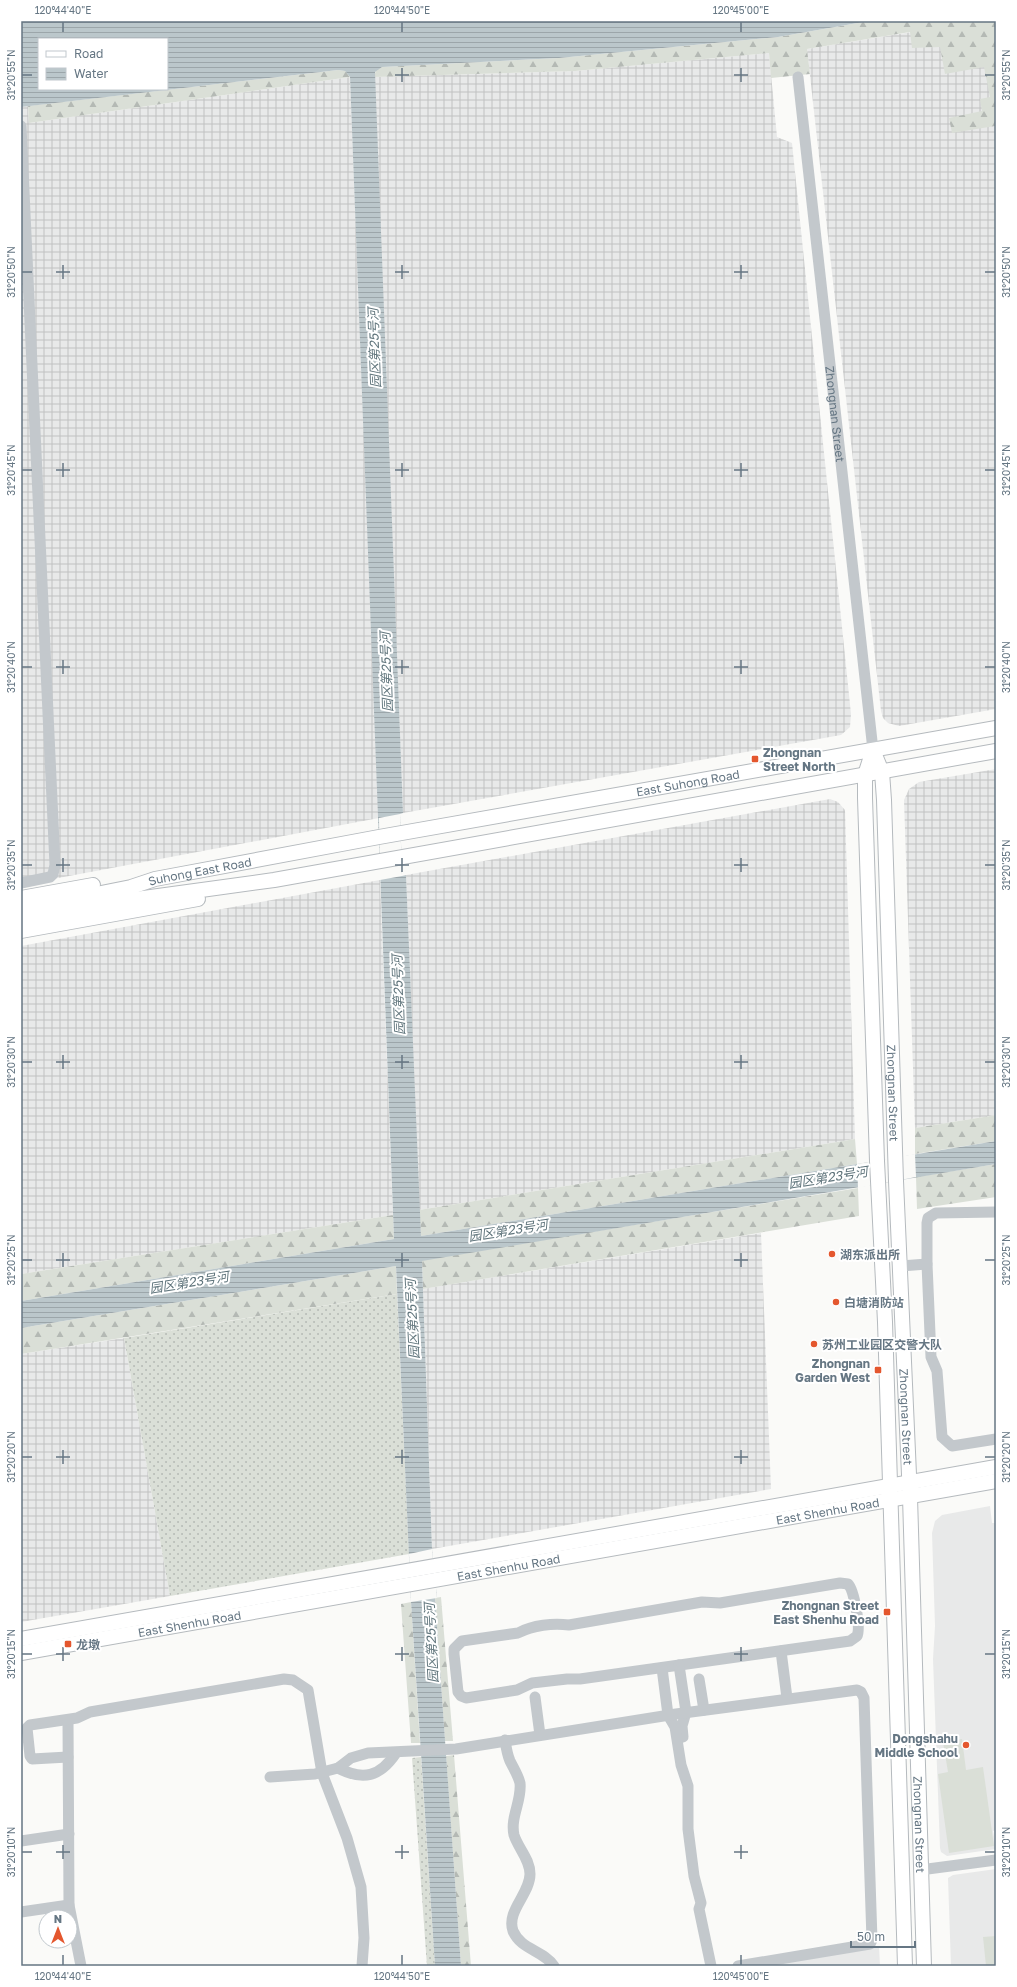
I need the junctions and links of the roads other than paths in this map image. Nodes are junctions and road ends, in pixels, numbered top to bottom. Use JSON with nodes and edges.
{"nodes":[{"id":1,"x":798,"y":77,"type":"dead end"},
{"id":2,"x":21,"y":126,"type":"edge"},
{"id":3,"x":996,"y":728,"type":"edge"},
{"id":4,"x":873,"y":750,"type":"junction"},
{"id":5,"x":996,"y":751,"type":"edge"},
{"id":6,"x":882,"y":772,"type":"junction"},
{"id":7,"x":866,"y":775,"type":"junction"},
{"id":8,"x":379,"y":837,"type":"joint"},
{"id":9,"x":380,"y":861,"type":"joint"},
{"id":10,"x":155,"y":880,"type":"junction"},
{"id":11,"x":274,"y":880,"type":"junction"},
{"id":12,"x":21,"y":883,"type":"edge"},
{"id":13,"x":21,"y":898,"type":"edge"},
{"id":14,"x":21,"y":909,"type":"edge"},
{"id":15,"x":21,"y":919,"type":"edge"},
{"id":16,"x":21,"y":931,"type":"edge"},
{"id":17,"x":996,"y":1212,"type":"edge"},
{"id":18,"x":927,"y":1264,"type":"junction"},
{"id":19,"x":901,"y":1266,"type":"junction"},
{"id":20,"x":996,"y":1439,"type":"edge"},
{"id":21,"x":996,"y":1467,"type":"edge"},
{"id":22,"x":996,"y":1481,"type":"edge"},
{"id":23,"x":909,"y":1482,"type":"junction"},
{"id":24,"x":890,"y":1486,"type":"junction"},
{"id":25,"x":910,"y":1497,"type":"junction"},
{"id":26,"x":890,"y":1501,"type":"junction"},
{"id":27,"x":434,"y":1574,"type":"junction"},
{"id":28,"x":410,"y":1578,"type":"junction"},
{"id":29,"x":21,"y":1639,"type":"edge"},
{"id":30,"x":781,"y":1651,"type":"junction"},
{"id":31,"x":21,"y":1653,"type":"edge"},
{"id":32,"x":679,"y":1665,"type":"junction"},
{"id":33,"x":662,"y":1668,"type":"junction"},
{"id":34,"x":699,"y":1679,"type":"dead end"},
{"id":35,"x":535,"y":1698,"type":"dead end"},
{"id":36,"x":787,"y":1698,"type":"junction"},
{"id":37,"x":704,"y":1710,"type":"junction"},
{"id":38,"x":686,"y":1712,"type":"junction"},
{"id":39,"x":668,"y":1715,"type":"junction"},
{"id":40,"x":68,"y":1720,"type":"junction"},
{"id":41,"x":540,"y":1735,"type":"junction"},
{"id":42,"x":505,"y":1740,"type":"junction"},
{"id":43,"x":396,"y":1753,"type":"junction"},
{"id":44,"x":68,"y":1757,"type":"junction"},
{"id":45,"x":338,"y":1768,"type":"junction"},
{"id":46,"x":322,"y":1772,"type":"junction"},
{"id":47,"x":270,"y":1777,"type":"dead end"},
{"id":48,"x":686,"y":1778,"type":"junction"},
{"id":49,"x":69,"y":1834,"type":"junction"},
{"id":50,"x":21,"y":1841,"type":"edge"},
{"id":51,"x":996,"y":1860,"type":"edge"},
{"id":52,"x":920,"y":1870,"type":"junction"},
{"id":53,"x":701,"y":1903,"type":"junction"},
{"id":54,"x":69,"y":1906,"type":"junction"},
{"id":55,"x":21,"y":1912,"type":"edge"},
{"id":56,"x":81,"y":1966,"type":"edge"},
{"id":57,"x":362,"y":1966,"type":"edge"},
{"id":58,"x":554,"y":1966,"type":"edge"},
{"id":59,"x":711,"y":1966,"type":"edge"},
{"id":60,"x":720,"y":1966,"type":"edge"},
{"id":61,"x":738,"y":1966,"type":"edge"},
{"id":62,"x":905,"y":1966,"type":"edge"},
{"id":63,"x":924,"y":1966,"type":"edge"}],
"edges":[{"from":1,"to":4,"type":"street","name":"Zhongnan Street"},
{"from":2,"to":12,"type":"street"},
{"from":3,"to":4,"type":"main road","name":"East Suhong Road"},
{"from":4,"to":6,"type":"main road","name":"Zhongnan Street"},
{"from":4,"to":7,"type":"main road","name":"Zhongnan Street"},
{"from":4,"to":8,"type":"main road","name":"East Suhong Road"},
{"from":5,"to":6,"type":"main road","name":"East Suhong Road"},
{"from":6,"to":7,"type":"main road","name":"East Suhong Road"},
{"from":6,"to":19,"type":"main road","name":"Zhongnan Street"},
{"from":7,"to":9,"type":"main road","name":"East Suhong Road"},
{"from":7,"to":24,"type":"main road","name":"Zhongnan Street"},
{"from":8,"to":10,"type":"main road","name":"Suhong East Road"},
{"from":9,"to":11,"type":"main road","name":"Suhong East Road"},
{"from":10,"to":13,"type":"main road"},
{"from":10,"to":14,"type":"main road","name":"Suhong East Road"},
{"from":11,"to":15,"type":"main road","name":"Suhong East Road"},
{"from":11,"to":16,"type":"main road"},
{"from":17,"to":18,"type":"street"},
{"from":18,"to":19,"type":"street"},
{"from":18,"to":20,"type":"street"},
{"from":19,"to":23,"type":"main road","name":"Zhongnan Street"},
{"from":21,"to":23,"type":"main road","name":"East Shenhu Road"},
{"from":22,"to":25,"type":"main road","name":"East Shenhu Road"},
{"from":23,"to":24,"type":"main road","name":"East Shenhu Road"},
{"from":23,"to":25,"type":"main road","name":"Zhongnan Street"},
{"from":24,"to":26,"type":"main road","name":"Zhongnan Street"},
{"from":24,"to":27,"type":"main road","name":"East Shenhu Road"},
{"from":25,"to":26,"type":"main road","name":"East Shenhu Road"},
{"from":25,"to":52,"type":"main road","name":"Zhongnan Street"},
{"from":26,"to":27,"type":"main road","name":"East Shenhu Road"},
{"from":26,"to":62,"type":"main road","name":"Zhongnan Street"},
{"from":27,"to":28,"type":"main road","name":"East Shenhu Road"},
{"from":28,"to":29,"type":"main road","name":"East Shenhu Road"},
{"from":28,"to":31,"type":"main road","name":"East Shenhu Road"},
{"from":30,"to":32,"type":"street"},
{"from":30,"to":33,"type":"street"},
{"from":30,"to":36,"type":"street"},
{"from":32,"to":33,"type":"street"},
{"from":32,"to":38,"type":"street"},
{"from":33,"to":39,"type":"street"},
{"from":34,"to":37,"type":"street"},
{"from":35,"to":41,"type":"street"},
{"from":36,"to":37,"type":"street"},
{"from":36,"to":61,"type":"street"},
{"from":37,"to":38,"type":"street"},
{"from":38,"to":39,"type":"street"},
{"from":38,"to":48,"type":"street"},
{"from":39,"to":41,"type":"street"},
{"from":39,"to":48,"type":"street"},
{"from":40,"to":44,"type":"street"},
{"from":40,"to":44,"type":"street"},
{"from":40,"to":46,"type":"street"},
{"from":41,"to":42,"type":"street"},
{"from":42,"to":43,"type":"street"},
{"from":42,"to":58,"type":"street"},
{"from":43,"to":45,"type":"street"},
{"from":43,"to":45,"type":"street"},
{"from":44,"to":49,"type":"street"},
{"from":45,"to":46,"type":"street"},
{"from":46,"to":47,"type":"street"},
{"from":46,"to":57,"type":"street"},
{"from":48,"to":53,"type":"street"},
{"from":49,"to":50,"type":"street"},
{"from":49,"to":54,"type":"street"},
{"from":51,"to":52,"type":"street"},
{"from":52,"to":63,"type":"main road","name":"Zhongnan Street"},
{"from":53,"to":59,"type":"street"},
{"from":53,"to":60,"type":"street"},
{"from":54,"to":55,"type":"street"},
{"from":54,"to":56,"type":"street"}]}
